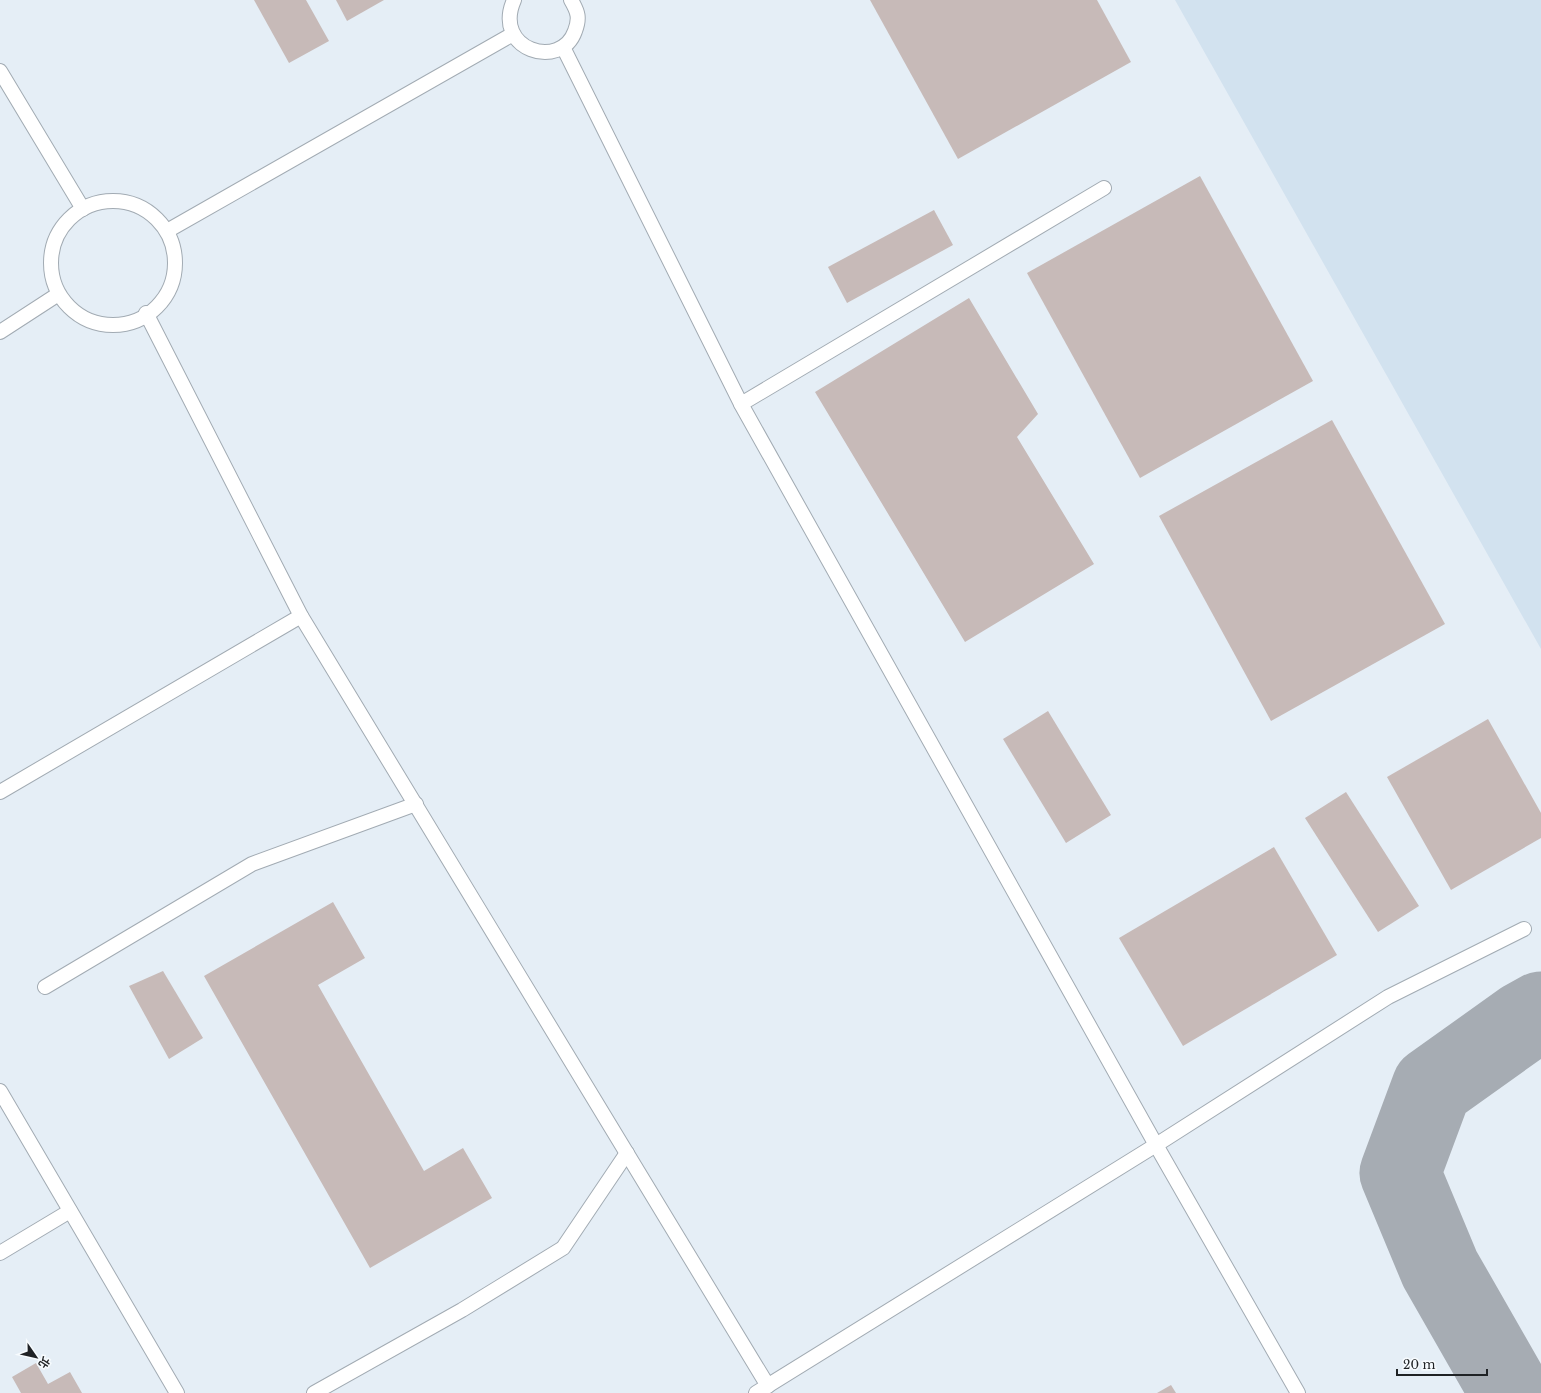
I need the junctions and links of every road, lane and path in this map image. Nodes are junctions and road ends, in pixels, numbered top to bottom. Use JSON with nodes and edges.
{"nodes":[{"id":1,"x":514,"y":0,"type":"edge"},
{"id":2,"x":572,"y":0,"type":"edge"},
{"id":3,"x":513,"y":34,"type":"junction"},
{"id":4,"x":562,"y":47,"type":"junction"},
{"id":5,"x":0,"y":71,"type":"edge"},
{"id":6,"x":1104,"y":188,"type":"dead end"},
{"id":7,"x":83,"y":209,"type":"junction"},
{"id":8,"x":167,"y":231,"type":"junction"},
{"id":9,"x":57,"y":295,"type":"junction"},
{"id":10,"x":146,"y":313,"type":"junction"},
{"id":11,"x":0,"y":332,"type":"edge"},
{"id":12,"x":741,"y":404,"type":"junction"},
{"id":13,"x":301,"y":616,"type":"junction"},
{"id":14,"x":0,"y":792,"type":"edge"},
{"id":15,"x":416,"y":804,"type":"junction"},
{"id":16,"x":1524,"y":929,"type":"dead end"},
{"id":17,"x":45,"y":987,"type":"dead end"},
{"id":18,"x":0,"y":1091,"type":"edge"},
{"id":19,"x":1156,"y":1145,"type":"junction"},
{"id":20,"x":627,"y":1153,"type":"junction"},
{"id":21,"x":70,"y":1211,"type":"junction"},
{"id":22,"x":0,"y":1253,"type":"edge"},
{"id":23,"x":762,"y":1390,"type":"edge"},
{"id":24,"x":177,"y":1393,"type":"edge"},
{"id":25,"x":314,"y":1393,"type":"edge"},
{"id":26,"x":1298,"y":1393,"type":"edge"}],
"edges":[{"from":1,"to":3,"type":"lane"},
{"from":2,"to":4,"type":"lane"},
{"from":3,"to":4,"type":"lane"},
{"from":3,"to":8,"type":"lane"},
{"from":4,"to":12,"type":"lane"},
{"from":5,"to":7,"type":"lane"},
{"from":6,"to":12,"type":"lane"},
{"from":7,"to":8,"type":"lane"},
{"from":7,"to":9,"type":"lane"},
{"from":8,"to":10,"type":"lane"},
{"from":9,"to":10,"type":"lane"},
{"from":9,"to":11,"type":"lane"},
{"from":10,"to":13,"type":"lane"},
{"from":12,"to":19,"type":"lane"},
{"from":13,"to":14,"type":"lane"},
{"from":13,"to":15,"type":"lane"},
{"from":15,"to":17,"type":"lane"},
{"from":15,"to":20,"type":"lane"},
{"from":16,"to":19,"type":"lane"},
{"from":18,"to":21,"type":"lane"},
{"from":19,"to":23,"type":"lane"},
{"from":19,"to":26,"type":"lane"},
{"from":20,"to":23,"type":"lane"},
{"from":20,"to":25,"type":"lane"},
{"from":21,"to":22,"type":"lane"},
{"from":21,"to":24,"type":"lane"}]}
